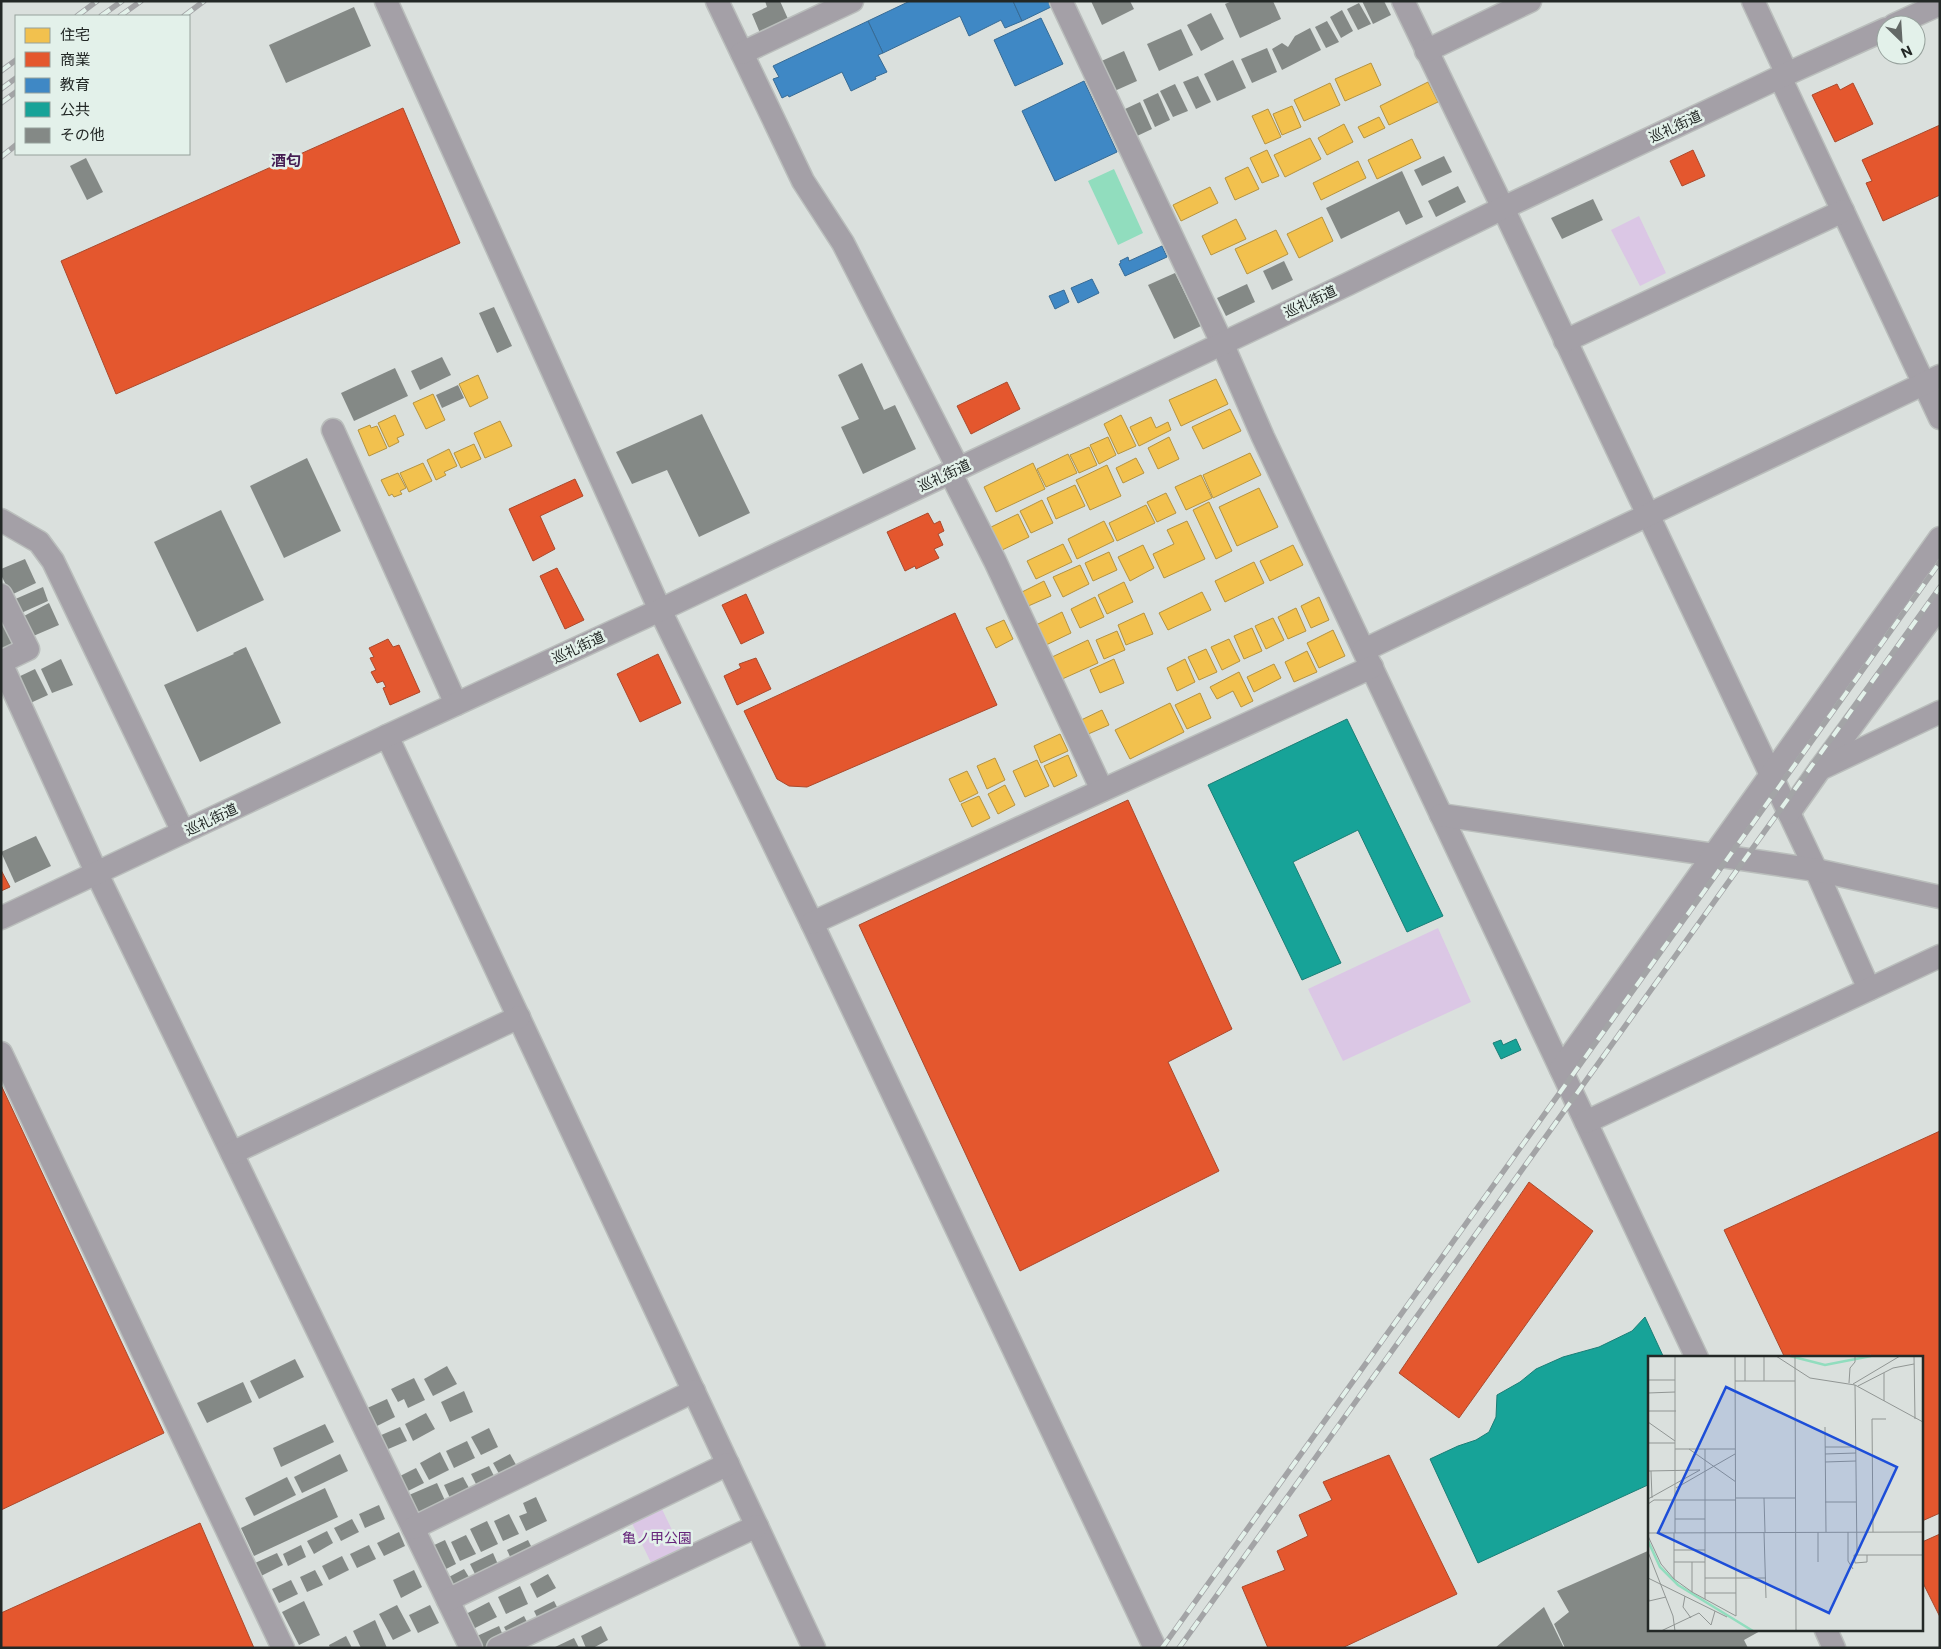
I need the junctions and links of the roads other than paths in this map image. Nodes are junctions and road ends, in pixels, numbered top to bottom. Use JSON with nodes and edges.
{"nodes":[{"id":1,"x":386,"y":1,"type":"edge"},
{"id":2,"x":717,"y":1,"type":"edge"},
{"id":3,"x":852,"y":1,"type":"edge"},
{"id":4,"x":1061,"y":1,"type":"edge"},
{"id":5,"x":1403,"y":1,"type":"edge"},
{"id":6,"x":1530,"y":1,"type":"edge"},
{"id":7,"x":1754,"y":1,"type":"edge"},
{"id":8,"x":1940,"y":4,"type":"edge"},
{"id":9,"x":1916,"y":15,"type":"edge"},
{"id":10,"x":1876,"y":33,"type":"edge"},
{"id":11,"x":1426,"y":51,"type":"junction"},
{"id":12,"x":742,"y":53,"type":"junction"},
{"id":13,"x":1783,"y":76,"type":"junction"},
{"id":14,"x":1503,"y":208,"type":"junction"},
{"id":15,"x":1843,"y":211,"type":"junction"},
{"id":16,"x":1566,"y":341,"type":"junction"},
{"id":17,"x":1222,"y":343,"type":"junction"},
{"id":18,"x":1932,"y":380,"type":"edge"},
{"id":19,"x":1940,"y":418,"type":"edge"},
{"id":20,"x":333,"y":430,"type":"dead end"},
{"id":21,"x":954,"y":470,"type":"junction"},
{"id":22,"x":1648,"y":515,"type":"junction"},
{"id":23,"x":1,"y":520,"type":"edge"},
{"id":24,"x":1940,"y":538,"type":"edge"},
{"id":25,"x":1,"y":595,"type":"edge"},
{"id":26,"x":1940,"y":606,"type":"edge"},
{"id":27,"x":660,"y":610,"type":"junction"},
{"id":28,"x":1368,"y":658,"type":"junction"},
{"id":29,"x":1,"y":663,"type":"edge"},
{"id":30,"x":456,"y":704,"type":"junction"},
{"id":31,"x":1940,"y":712,"type":"edge"},
{"id":32,"x":387,"y":736,"type":"junction"},
{"id":33,"x":1820,"y":769,"type":"junction"},
{"id":34,"x":1771,"y":776,"type":"junction"},
{"id":35,"x":1102,"y":790,"type":"junction"},
{"id":36,"x":1789,"y":813,"type":"junction"},
{"id":37,"x":1441,"y":814,"type":"junction"},
{"id":38,"x":183,"y":832,"type":"junction"},
{"id":39,"x":1715,"y":854,"type":"junction"},
{"id":40,"x":1816,"y":870,"type":"junction"},
{"id":41,"x":97,"y":874,"type":"junction"},
{"id":42,"x":1940,"y":897,"type":"edge"},
{"id":43,"x":1,"y":918,"type":"edge"},
{"id":44,"x":812,"y":922,"type":"junction"},
{"id":45,"x":1940,"y":956,"type":"edge"},
{"id":46,"x":1869,"y":989,"type":"junction"},
{"id":47,"x":519,"y":1017,"type":"junction"},
{"id":48,"x":1,"y":1053,"type":"edge"},
{"id":49,"x":1561,"y":1069,"type":"junction"},
{"id":50,"x":1586,"y":1122,"type":"junction"},
{"id":51,"x":232,"y":1153,"type":"junction"},
{"id":52,"x":1697,"y":1356,"type":"edge"},
{"id":53,"x":694,"y":1391,"type":"junction"},
{"id":54,"x":728,"y":1464,"type":"junction"},
{"id":55,"x":757,"y":1526,"type":"junction"},
{"id":56,"x":413,"y":1528,"type":"junction"},
{"id":57,"x":448,"y":1600,"type":"junction"},
{"id":58,"x":1827,"y":1632,"type":"edge"},
{"id":59,"x":283,"y":1648,"type":"edge"},
{"id":60,"x":471,"y":1648,"type":"edge"},
{"id":61,"x":498,"y":1648,"type":"edge"},
{"id":62,"x":814,"y":1648,"type":"edge"},
{"id":63,"x":1156,"y":1648,"type":"edge"},
{"id":64,"x":1834,"y":1648,"type":"edge"}],
"edges":[{"from":1,"to":27,"type":"street"},
{"from":2,"to":12,"type":"street"},
{"from":3,"to":12,"type":"street"},
{"from":4,"to":17,"type":"street"},
{"from":5,"to":11,"type":"street"},
{"from":6,"to":11,"type":"street"},
{"from":7,"to":13,"type":"street"},
{"from":8,"to":9,"type":"street"},
{"from":10,"to":13,"type":"street","name":"巡礼街道"},
{"from":11,"to":14,"type":"street"},
{"from":12,"to":21,"type":"street"},
{"from":13,"to":14,"type":"street","name":"巡礼街道"},
{"from":13,"to":15,"type":"street"},
{"from":14,"to":16,"type":"street"},
{"from":14,"to":17,"type":"street","name":"巡礼街道"},
{"from":15,"to":16,"type":"street"},
{"from":15,"to":18,"type":"street"},
{"from":16,"to":22,"type":"street"},
{"from":17,"to":21,"type":"street","name":"巡礼街道"},
{"from":17,"to":28,"type":"street"},
{"from":18,"to":19,"type":"street"},
{"from":18,"to":22,"type":"street"},
{"from":20,"to":30,"type":"street"},
{"from":21,"to":27,"type":"street","name":"巡礼街道"},
{"from":21,"to":35,"type":"street"},
{"from":22,"to":28,"type":"street"},
{"from":22,"to":34,"type":"street"},
{"from":23,"to":38,"type":"street"},
{"from":24,"to":34,"type":"street"},
{"from":25,"to":29,"type":"street"},
{"from":26,"to":33,"type":"street"},
{"from":27,"to":30,"type":"street","name":"巡礼街道"},
{"from":27,"to":44,"type":"street"},
{"from":28,"to":35,"type":"street"},
{"from":28,"to":37,"type":"street"},
{"from":29,"to":41,"type":"street"},
{"from":30,"to":32,"type":"street","name":"巡礼街道"},
{"from":31,"to":33,"type":"street"},
{"from":32,"to":38,"type":"street","name":"巡礼街道"},
{"from":32,"to":47,"type":"street"},
{"from":33,"to":36,"type":"street"},
{"from":34,"to":36,"type":"street"},
{"from":34,"to":39,"type":"street"},
{"from":35,"to":44,"type":"street"},
{"from":36,"to":40,"type":"street"},
{"from":37,"to":39,"type":"street"},
{"from":37,"to":49,"type":"street"},
{"from":38,"to":41,"type":"street","name":"巡礼街道"},
{"from":39,"to":40,"type":"street"},
{"from":39,"to":49,"type":"street"},
{"from":40,"to":42,"type":"street"},
{"from":40,"to":46,"type":"street"},
{"from":41,"to":43,"type":"street","name":"巡礼街道"},
{"from":41,"to":51,"type":"street"},
{"from":44,"to":63,"type":"street"},
{"from":45,"to":46,"type":"street"},
{"from":46,"to":50,"type":"street"},
{"from":47,"to":51,"type":"street"},
{"from":47,"to":53,"type":"street"},
{"from":48,"to":59,"type":"street"},
{"from":49,"to":50,"type":"street"},
{"from":50,"to":52,"type":"street"},
{"from":51,"to":56,"type":"street"},
{"from":53,"to":54,"type":"street"},
{"from":53,"to":56,"type":"street"},
{"from":54,"to":55,"type":"street"},
{"from":54,"to":57,"type":"street"},
{"from":55,"to":61,"type":"street"},
{"from":55,"to":62,"type":"street"},
{"from":56,"to":57,"type":"street"},
{"from":57,"to":60,"type":"street"},
{"from":58,"to":64,"type":"street"}]}
